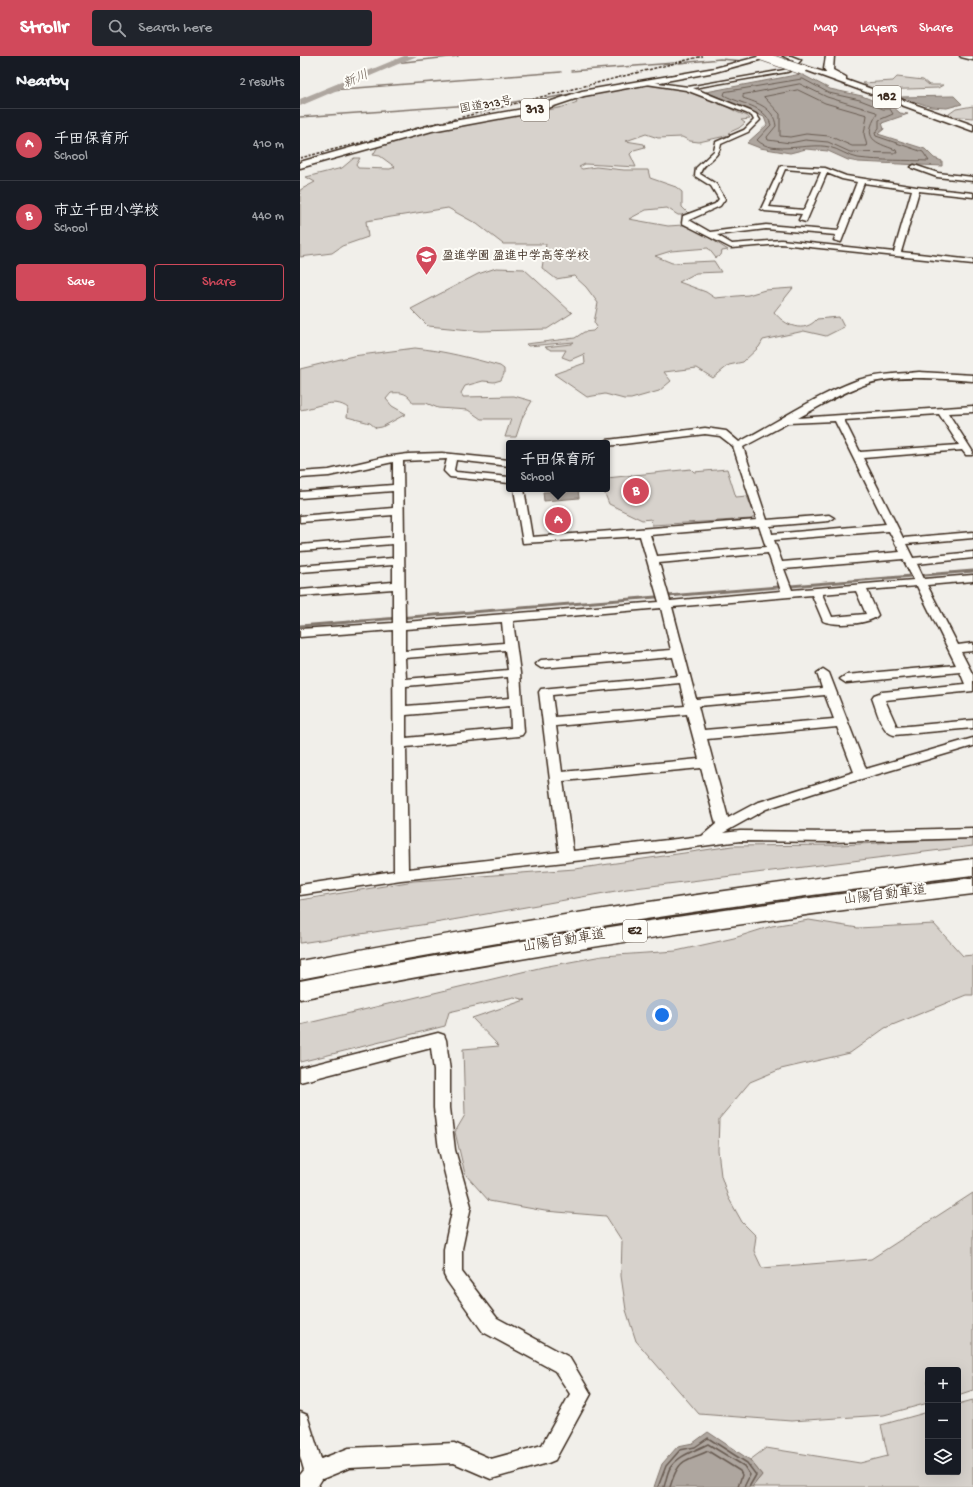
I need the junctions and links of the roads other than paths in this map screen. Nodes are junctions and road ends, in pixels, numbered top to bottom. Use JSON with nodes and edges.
{"nodes":[{"id":1,"x":762,"y":56,"type":"edge"},
{"id":2,"x":770,"y":56,"type":"edge"},
{"id":3,"x":786,"y":56,"type":"edge"},
{"id":4,"x":963,"y":56,"type":"edge"},
{"id":5,"x":829,"y":58,"type":"edge"},
{"id":6,"x":973,"y":58,"type":"edge"},
{"id":7,"x":801,"y":68,"type":"junction"},
{"id":8,"x":816,"y":73,"type":"junction"},
{"id":9,"x":643,"y":83,"type":"junction"},
{"id":10,"x":687,"y":88,"type":"junction"},
{"id":11,"x":861,"y":88,"type":"junction"},
{"id":12,"x":973,"y":129,"type":"edge"},
{"id":13,"x":300,"y":165,"type":"edge"},
{"id":14,"x":914,"y":167,"type":"dead end"},
{"id":15,"x":825,"y":170,"type":"junction"},
{"id":16,"x":973,"y":179,"type":"edge"},
{"id":17,"x":861,"y":181,"type":"junction"},
{"id":18,"x":916,"y":190,"type":"junction"},
{"id":19,"x":973,"y":195,"type":"edge"},
{"id":20,"x":807,"y":212,"type":"junction"},
{"id":21,"x":799,"y":230,"type":"junction"},
{"id":22,"x":841,"y":233,"type":"junction"},
{"id":23,"x":709,"y":234,"type":"junction"},
{"id":24,"x":835,"y":247,"type":"junction"},
{"id":25,"x":897,"y":254,"type":"junction"},
{"id":26,"x":973,"y":262,"type":"edge"},
{"id":27,"x":973,"y":378,"type":"edge"},
{"id":28,"x":973,"y":409,"type":"edge"},
{"id":29,"x":942,"y":411,"type":"junction"},
{"id":30,"x":838,"y":418,"type":"junction"},
{"id":31,"x":787,"y":421,"type":"junction"},
{"id":32,"x":610,"y":443,"type":"edge"},
{"id":33,"x":737,"y":445,"type":"junction"},
{"id":34,"x":858,"y":455,"type":"junction"},
{"id":35,"x":398,"y":458,"type":"junction"},
{"id":36,"x":452,"y":458,"type":"junction"},
{"id":37,"x":506,"y":463,"type":"edge"},
{"id":38,"x":300,"y":475,"type":"edge"},
{"id":39,"x":506,"y":480,"type":"edge"},
{"id":40,"x":399,"y":488,"type":"junction"},
{"id":41,"x":520,"y":492,"type":"edge"},
{"id":42,"x":300,"y":495,"type":"edge"},
{"id":43,"x":399,"y":511,"type":"junction"},
{"id":44,"x":829,"y":518,"type":"dead end"},
{"id":45,"x":300,"y":519,"type":"edge"},
{"id":46,"x":764,"y":522,"type":"junction"},
{"id":47,"x":894,"y":527,"type":"junction"},
{"id":48,"x":644,"y":531,"type":"junction"},
{"id":49,"x":973,"y":535,"type":"edge"},
{"id":50,"x":768,"y":537,"type":"junction"},
{"id":51,"x":399,"y":540,"type":"junction"},
{"id":52,"x":900,"y":541,"type":"junction"},
{"id":53,"x":300,"y":548,"type":"edge"},
{"id":54,"x":772,"y":550,"type":"junction"},
{"id":55,"x":973,"y":555,"type":"edge"},
{"id":56,"x":909,"y":558,"type":"junction"},
{"id":57,"x":652,"y":560,"type":"junction"},
{"id":58,"x":398,"y":561,"type":"junction"},
{"id":59,"x":778,"y":566,"type":"junction"},
{"id":60,"x":300,"y":569,"type":"edge"},
{"id":61,"x":919,"y":578,"type":"junction"},
{"id":62,"x":973,"y":578,"type":"edge"},
{"id":63,"x":398,"y":585,"type":"junction"},
{"id":64,"x":860,"y":588,"type":"junction"},
{"id":65,"x":787,"y":589,"type":"junction"},
{"id":66,"x":816,"y":592,"type":"junction"},
{"id":67,"x":300,"y":593,"type":"edge"},
{"id":68,"x":664,"y":599,"type":"junction"},
{"id":69,"x":507,"y":618,"type":"junction"},
{"id":70,"x":399,"y":621,"type":"junction"},
{"id":71,"x":300,"y":633,"type":"edge"},
{"id":72,"x":510,"y":646,"type":"junction"},
{"id":73,"x":973,"y":647,"type":"edge"},
{"id":74,"x":954,"y":649,"type":"junction"},
{"id":75,"x":677,"y":653,"type":"junction"},
{"id":76,"x":400,"y":654,"type":"junction"},
{"id":77,"x":541,"y":664,"type":"dead end"},
{"id":78,"x":964,"y":668,"type":"junction"},
{"id":79,"x":514,"y":672,"type":"junction"},
{"id":80,"x":824,"y":674,"type":"dead end"},
{"id":81,"x":846,"y":678,"type":"dead end"},
{"id":82,"x":684,"y":679,"type":"junction"},
{"id":83,"x":400,"y":683,"type":"junction"},
{"id":84,"x":973,"y":687,"type":"edge"},
{"id":85,"x":830,"y":691,"type":"junction"},
{"id":86,"x":516,"y":701,"type":"junction"},
{"id":87,"x":692,"y":706,"type":"junction"},
{"id":88,"x":401,"y":711,"type":"junction"},
{"id":89,"x":549,"y":722,"type":"junction"},
{"id":90,"x":842,"y":722,"type":"junction"},
{"id":91,"x":973,"y":724,"type":"edge"},
{"id":92,"x":699,"y":735,"type":"junction"},
{"id":93,"x":973,"y":742,"type":"edge"},
{"id":94,"x":401,"y":743,"type":"junction"},
{"id":95,"x":706,"y":763,"type":"junction"},
{"id":96,"x":861,"y":774,"type":"junction"},
{"id":97,"x":556,"y":777,"type":"junction"},
{"id":98,"x":723,"y":826,"type":"junction"},
{"id":99,"x":973,"y":833,"type":"edge"},
{"id":100,"x":705,"y":841,"type":"junction"},
{"id":101,"x":567,"y":857,"type":"junction"},
{"id":102,"x":973,"y":867,"type":"edge"},
{"id":103,"x":401,"y":875,"type":"junction"},
{"id":104,"x":973,"y":886,"type":"edge"},
{"id":105,"x":300,"y":890,"type":"edge"},
{"id":106,"x":300,"y":970,"type":"edge"},
{"id":107,"x":300,"y":990,"type":"edge"},
{"id":108,"x":300,"y":1075,"type":"edge"},
{"id":109,"x":300,"y":1422,"type":"edge"},
{"id":110,"x":309,"y":1479,"type":"edge"}],
"edges":[{"from":1,"to":7,"type":"highway","number":"182","bridge":true},
{"from":2,"to":7,"type":"highway","number":"182","bridge":true},
{"from":2,"to":9,"type":"highway","name":"国道313号","number":"313"},
{"from":3,"to":10,"type":"street"},
{"from":4,"to":6,"type":"street"},
{"from":5,"to":7,"type":"highway"},
{"from":5,"to":8,"type":"highway"},
{"from":5,"to":11,"type":"highway"},
{"from":7,"to":8,"type":"highway","number":"182"},
{"from":8,"to":11,"type":"highway","number":"182"},
{"from":8,"to":12,"type":"highway","number":"182"},
{"from":9,"to":10,"type":"street"},
{"from":9,"to":13,"type":"highway","name":"国道313号","number":"313"},
{"from":10,"to":23,"type":"street"},
{"from":11,"to":12,"type":"highway","number":"182"},
{"from":14,"to":16,"type":"street"},
{"from":15,"to":17,"type":"street"},
{"from":15,"to":20,"type":"street"},
{"from":15,"to":20,"type":"street"},
{"from":17,"to":18,"type":"street"},
{"from":17,"to":22,"type":"street"},
{"from":18,"to":19,"type":"street"},
{"from":18,"to":25,"type":"street"},
{"from":20,"to":21,"type":"street"},
{"from":21,"to":22,"type":"street"},
{"from":21,"to":23,"type":"street"},
{"from":22,"to":24,"type":"street"},
{"from":23,"to":24,"type":"street"},
{"from":24,"to":25,"type":"street"},
{"from":25,"to":26,"type":"street"},
{"from":27,"to":31,"type":"street"},
{"from":28,"to":29,"type":"street"},
{"from":29,"to":30,"type":"street"},
{"from":29,"to":34,"type":"street"},
{"from":30,"to":31,"type":"street"},
{"from":30,"to":34,"type":"street"},
{"from":31,"to":33,"type":"street"},
{"from":32,"to":33,"type":"street"},
{"from":33,"to":46,"type":"street"},
{"from":34,"to":47,"type":"street"},
{"from":35,"to":36,"type":"street"},
{"from":35,"to":38,"type":"street"},
{"from":35,"to":40,"type":"street"},
{"from":36,"to":37,"type":"street"},
{"from":36,"to":39,"type":"street"},
{"from":40,"to":42,"type":"street"},
{"from":40,"to":43,"type":"street"},
{"from":41,"to":48,"type":"street"},
{"from":43,"to":45,"type":"street"},
{"from":43,"to":51,"type":"street"},
{"from":44,"to":46,"type":"street"},
{"from":46,"to":48,"type":"street"},
{"from":46,"to":50,"type":"street"},
{"from":47,"to":50,"type":"street"},
{"from":47,"to":52,"type":"street"},
{"from":48,"to":57,"type":"street"},
{"from":49,"to":52,"type":"street"},
{"from":50,"to":54,"type":"street"},
{"from":51,"to":53,"type":"street"},
{"from":51,"to":58,"type":"street"},
{"from":52,"to":56,"type":"street"},
{"from":54,"to":57,"type":"street"},
{"from":54,"to":59,"type":"street"},
{"from":55,"to":56,"type":"street"},
{"from":56,"to":59,"type":"street"},
{"from":56,"to":61,"type":"street"},
{"from":57,"to":68,"type":"street"},
{"from":58,"to":60,"type":"street"},
{"from":58,"to":63,"type":"street"},
{"from":59,"to":65,"type":"street"},
{"from":61,"to":62,"type":"street"},
{"from":61,"to":64,"type":"street"},
{"from":61,"to":74,"type":"street"},
{"from":63,"to":67,"type":"street"},
{"from":63,"to":70,"type":"street"},
{"from":64,"to":66,"type":"street"},
{"from":64,"to":66,"type":"street"},
{"from":65,"to":66,"type":"street"},
{"from":65,"to":68,"type":"street"},
{"from":68,"to":69,"type":"street"},
{"from":68,"to":75,"type":"street"},
{"from":69,"to":70,"type":"street"},
{"from":69,"to":72,"type":"street"},
{"from":70,"to":71,"type":"street"},
{"from":70,"to":76,"type":"street"},
{"from":72,"to":76,"type":"street"},
{"from":72,"to":79,"type":"street"},
{"from":73,"to":74,"type":"street"},
{"from":74,"to":78,"type":"street"},
{"from":75,"to":77,"type":"street"},
{"from":75,"to":82,"type":"street"},
{"from":76,"to":83,"type":"street"},
{"from":78,"to":81,"type":"street"},
{"from":78,"to":84,"type":"street"},
{"from":79,"to":83,"type":"street"},
{"from":79,"to":86,"type":"street"},
{"from":80,"to":85,"type":"street"},
{"from":82,"to":87,"type":"street"},
{"from":82,"to":89,"type":"street"},
{"from":83,"to":88,"type":"street"},
{"from":84,"to":91,"type":"street"},
{"from":85,"to":87,"type":"street"},
{"from":85,"to":90,"type":"street"},
{"from":86,"to":88,"type":"street"},
{"from":86,"to":94,"type":"street"},
{"from":87,"to":89,"type":"street"},
{"from":87,"to":92,"type":"street"},
{"from":88,"to":94,"type":"street"},
{"from":89,"to":97,"type":"street"},
{"from":90,"to":92,"type":"street"},
{"from":90,"to":96,"type":"street"},
{"from":92,"to":95,"type":"street"},
{"from":93,"to":96,"type":"street"},
{"from":94,"to":103,"type":"street"},
{"from":95,"to":97,"type":"street"},
{"from":95,"to":98,"type":"street"},
{"from":96,"to":98,"type":"street"},
{"from":97,"to":101,"type":"street"},
{"from":98,"to":100,"type":"street"},
{"from":99,"to":100,"type":"street"},
{"from":100,"to":101,"type":"street"},
{"from":101,"to":103,"type":"street"},
{"from":102,"to":106,"type":"highway","name":"山陽自動車道","number":"E2"},
{"from":103,"to":105,"type":"street"},
{"from":104,"to":107,"type":"highway","name":"山陽自動車道","number":"E2"},
{"from":108,"to":110,"type":"street"},
{"from":109,"to":110,"type":"street"}]}
